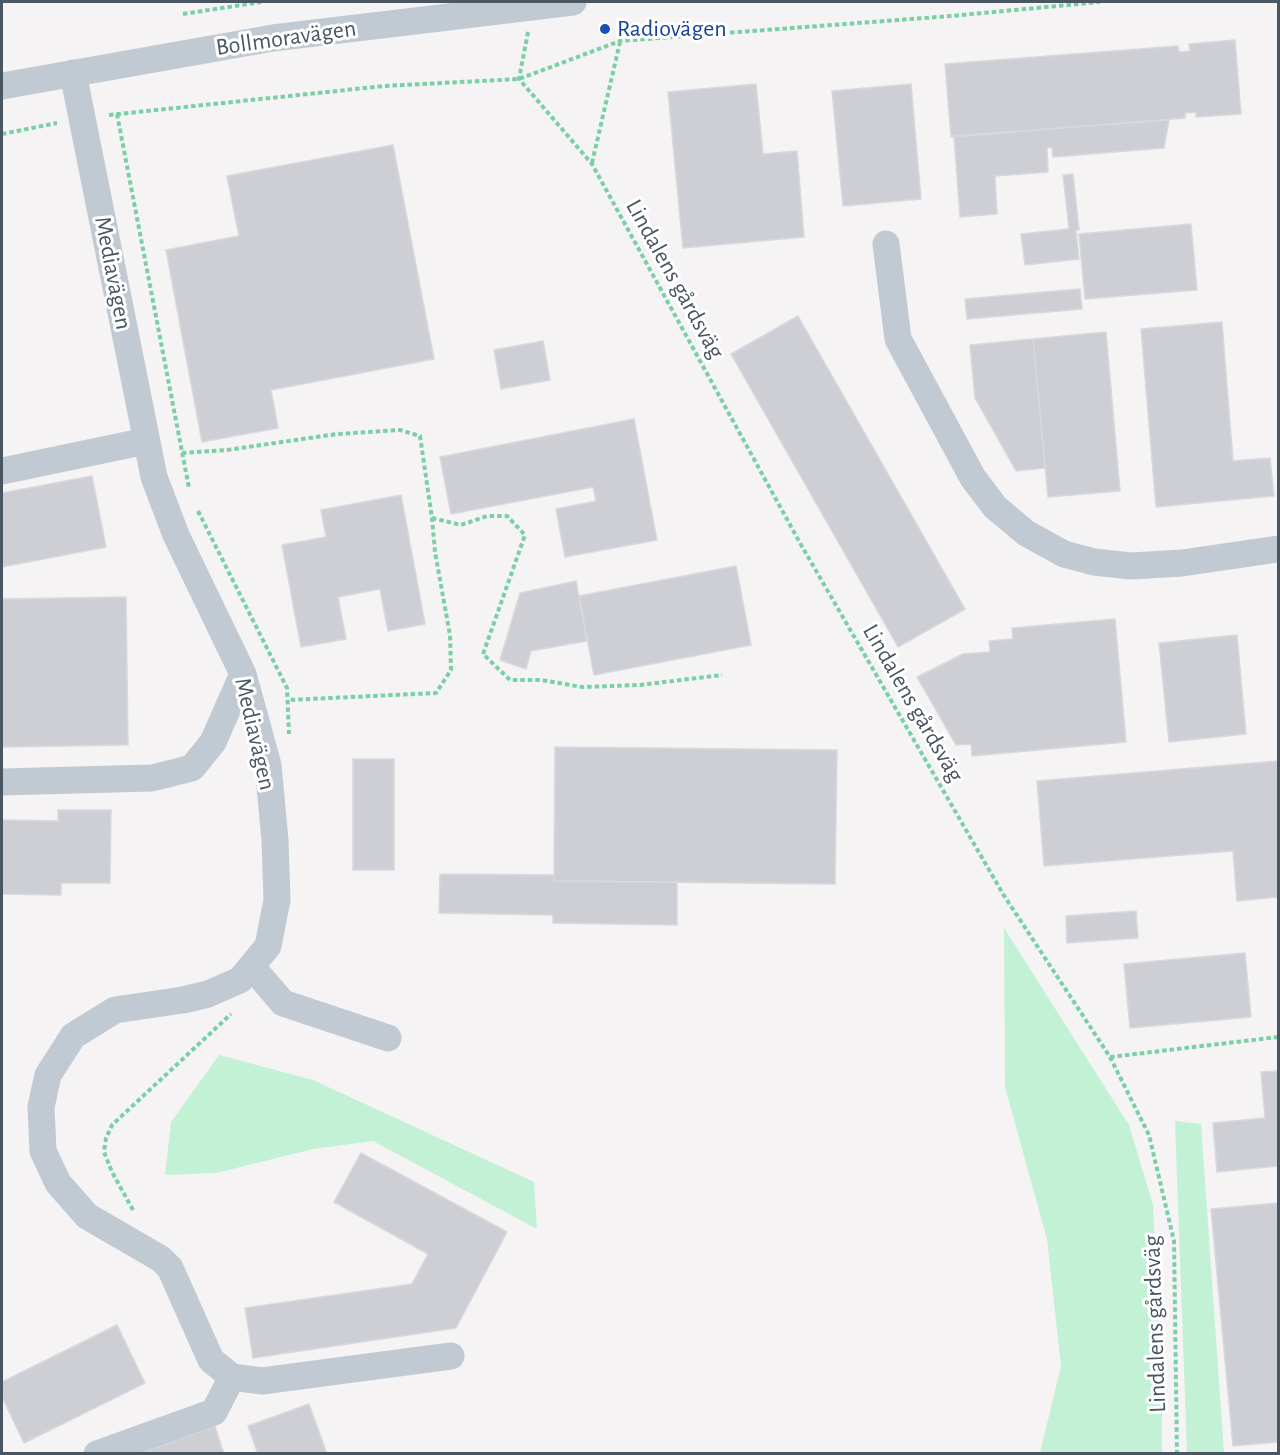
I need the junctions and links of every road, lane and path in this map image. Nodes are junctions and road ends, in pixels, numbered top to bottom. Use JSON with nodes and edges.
{"nodes":[{"id":1,"x":261,"y":2,"type":"edge"},
{"id":2,"x":573,"y":2,"type":"edge"},
{"id":3,"x":1100,"y":2,"type":"edge"},
{"id":4,"x":534,"y":5,"type":"junction"},
{"id":5,"x":183,"y":14,"type":"dead end"},
{"id":6,"x":620,"y":41,"type":"junction"},
{"id":7,"x":73,"y":73,"type":"junction"},
{"id":8,"x":519,"y":79,"type":"junction"},
{"id":9,"x":2,"y":86,"type":"edge"},
{"id":10,"x":82,"y":119,"type":"junction"},
{"id":11,"x":2,"y":134,"type":"edge"},
{"id":12,"x":592,"y":164,"type":"junction"},
{"id":13,"x":886,"y":244,"type":"dead end"},
{"id":14,"x":146,"y":441,"type":"junction"},
{"id":15,"x":182,"y":453,"type":"dead end"},
{"id":16,"x":2,"y":471,"type":"edge"},
{"id":17,"x":432,"y":518,"type":"junction"},
{"id":18,"x":1278,"y":549,"type":"edge"},
{"id":19,"x":243,"y":674,"type":"junction"},
{"id":20,"x":723,"y":675,"type":"dead end"},
{"id":21,"x":288,"y":700,"type":"dead end"},
{"id":22,"x":2,"y":782,"type":"edge"},
{"id":23,"x":252,"y":967,"type":"junction"},
{"id":24,"x":1278,"y":1037,"type":"edge"},
{"id":25,"x":388,"y":1038,"type":"dead end"},
{"id":26,"x":1110,"y":1057,"type":"junction"},
{"id":27,"x":451,"y":1356,"type":"dead end"},
{"id":28,"x":232,"y":1377,"type":"junction"},
{"id":29,"x":97,"y":1454,"type":"edge"},
{"id":30,"x":1177,"y":1454,"type":"edge"}],
"edges":[{"from":1,"to":5,"type":"path"},
{"from":2,"to":4,"type":"street","name":"Bollmoravägen"},
{"from":3,"to":6,"type":"path"},
{"from":4,"to":7,"type":"street","name":"Bollmoravägen"},
{"from":4,"to":8,"type":"path"},
{"from":6,"to":8,"type":"path"},
{"from":6,"to":12,"type":"path"},
{"from":7,"to":9,"type":"street","name":"Bollmoravägen"},
{"from":7,"to":10,"type":"street","name":"Mediavägen"},
{"from":8,"to":10,"type":"path"},
{"from":8,"to":12,"type":"path","name":"Lindalens gårdsväg"},
{"from":10,"to":11,"type":"path"},
{"from":10,"to":14,"type":"street","name":"Mediavägen"},
{"from":12,"to":26,"type":"path","name":"Lindalens gårdsväg"},
{"from":13,"to":18,"type":"street"},
{"from":14,"to":16,"type":"street"},
{"from":14,"to":19,"type":"street","name":"Mediavägen"},
{"from":15,"to":17,"type":"path"},
{"from":17,"to":20,"type":"path"},
{"from":17,"to":21,"type":"path"},
{"from":19,"to":22,"type":"street"},
{"from":19,"to":23,"type":"street","name":"Mediavägen"},
{"from":23,"to":25,"type":"street"},
{"from":23,"to":28,"type":"street","name":"Mediavägen"},
{"from":24,"to":26,"type":"path"},
{"from":26,"to":30,"type":"path","name":"Lindalens gårdsväg"},
{"from":27,"to":28,"type":"street"},
{"from":28,"to":29,"type":"street"}]}
